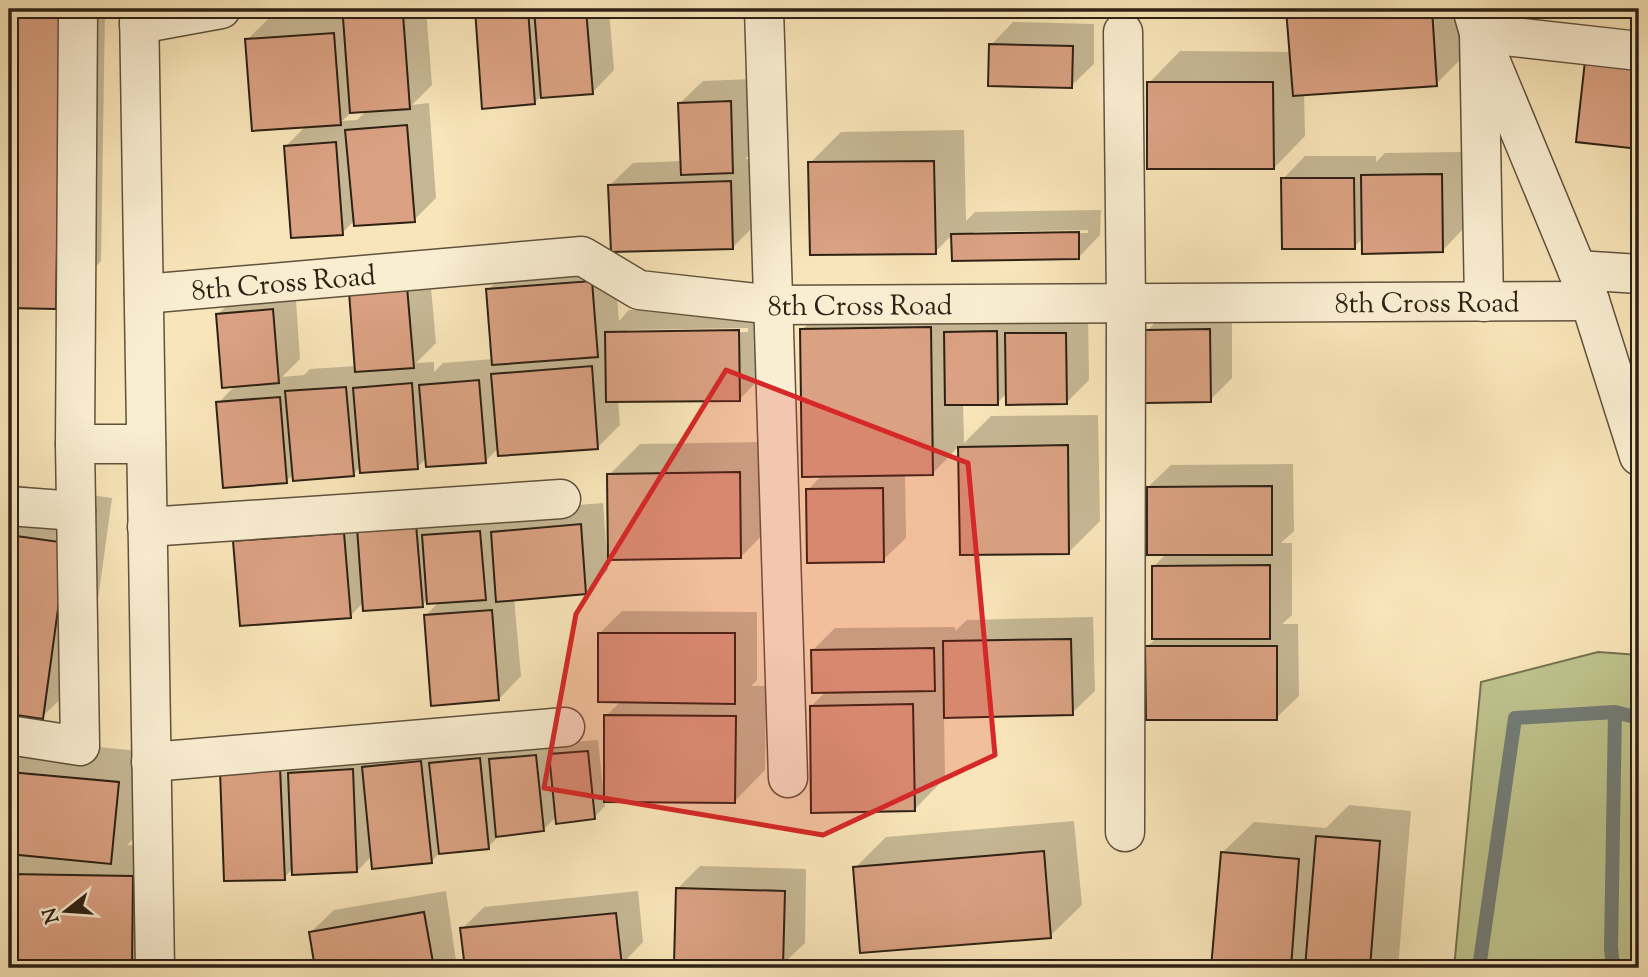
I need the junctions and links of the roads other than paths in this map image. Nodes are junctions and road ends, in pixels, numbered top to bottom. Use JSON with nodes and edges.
{"nodes":[{"id":1,"x":78,"y":9,"type":"edge"},
{"id":2,"x":221,"y":9,"type":"edge"},
{"id":3,"x":764,"y":9,"type":"edge"},
{"id":4,"x":139,"y":16,"type":"edge"},
{"id":5,"x":1475,"y":21,"type":"edge"},
{"id":6,"x":1123,"y":32,"type":"dead end"},
{"id":7,"x":1639,"y":51,"type":"edge"},
{"id":8,"x":1639,"y":274,"type":"edge"},
{"id":9,"x":1583,"y":286,"type":"junction"},
{"id":10,"x":144,"y":294,"type":"junction"},
{"id":11,"x":1485,"y":302,"type":"junction"},
{"id":12,"x":1126,"y":303,"type":"junction"},
{"id":13,"x":774,"y":305,"type":"junction"},
{"id":14,"x":146,"y":440,"type":"junction"},
{"id":15,"x":76,"y":441,"type":"junction"},
{"id":16,"x":1639,"y":456,"type":"edge"},
{"id":17,"x":561,"y":499,"type":"dead end"},
{"id":18,"x":9,"y":506,"type":"edge"},
{"id":19,"x":76,"y":511,"type":"junction"},
{"id":20,"x":147,"y":527,"type":"junction"},
{"id":21,"x":565,"y":727,"type":"dead end"},
{"id":22,"x":9,"y":736,"type":"edge"},
{"id":23,"x":151,"y":762,"type":"junction"},
{"id":24,"x":788,"y":778,"type":"dead end"},
{"id":25,"x":1125,"y":832,"type":"dead end"},
{"id":26,"x":155,"y":968,"type":"edge"}],
"edges":[{"from":1,"to":15,"type":"street"},
{"from":2,"to":4,"type":"street"},
{"from":3,"to":13,"type":"street"},
{"from":4,"to":10,"type":"street"},
{"from":5,"to":7,"type":"street"},
{"from":5,"to":9,"type":"street"},
{"from":5,"to":11,"type":"street"},
{"from":6,"to":12,"type":"street"},
{"from":8,"to":9,"type":"street","name":"8th Cross Road"},
{"from":9,"to":11,"type":"street","name":"8th Cross Road"},
{"from":9,"to":16,"type":"street"},
{"from":10,"to":13,"type":"street","name":"8th Cross Road"},
{"from":10,"to":14,"type":"street"},
{"from":11,"to":12,"type":"street","name":"8th Cross Road"},
{"from":12,"to":13,"type":"street","name":"8th Cross Road"},
{"from":12,"to":25,"type":"street"},
{"from":13,"to":24,"type":"street"},
{"from":14,"to":15,"type":"street"},
{"from":14,"to":20,"type":"street"},
{"from":15,"to":19,"type":"street"},
{"from":17,"to":20,"type":"street"},
{"from":18,"to":19,"type":"street"},
{"from":19,"to":22,"type":"street"},
{"from":20,"to":23,"type":"street"},
{"from":21,"to":23,"type":"street"},
{"from":23,"to":26,"type":"street"}]}
